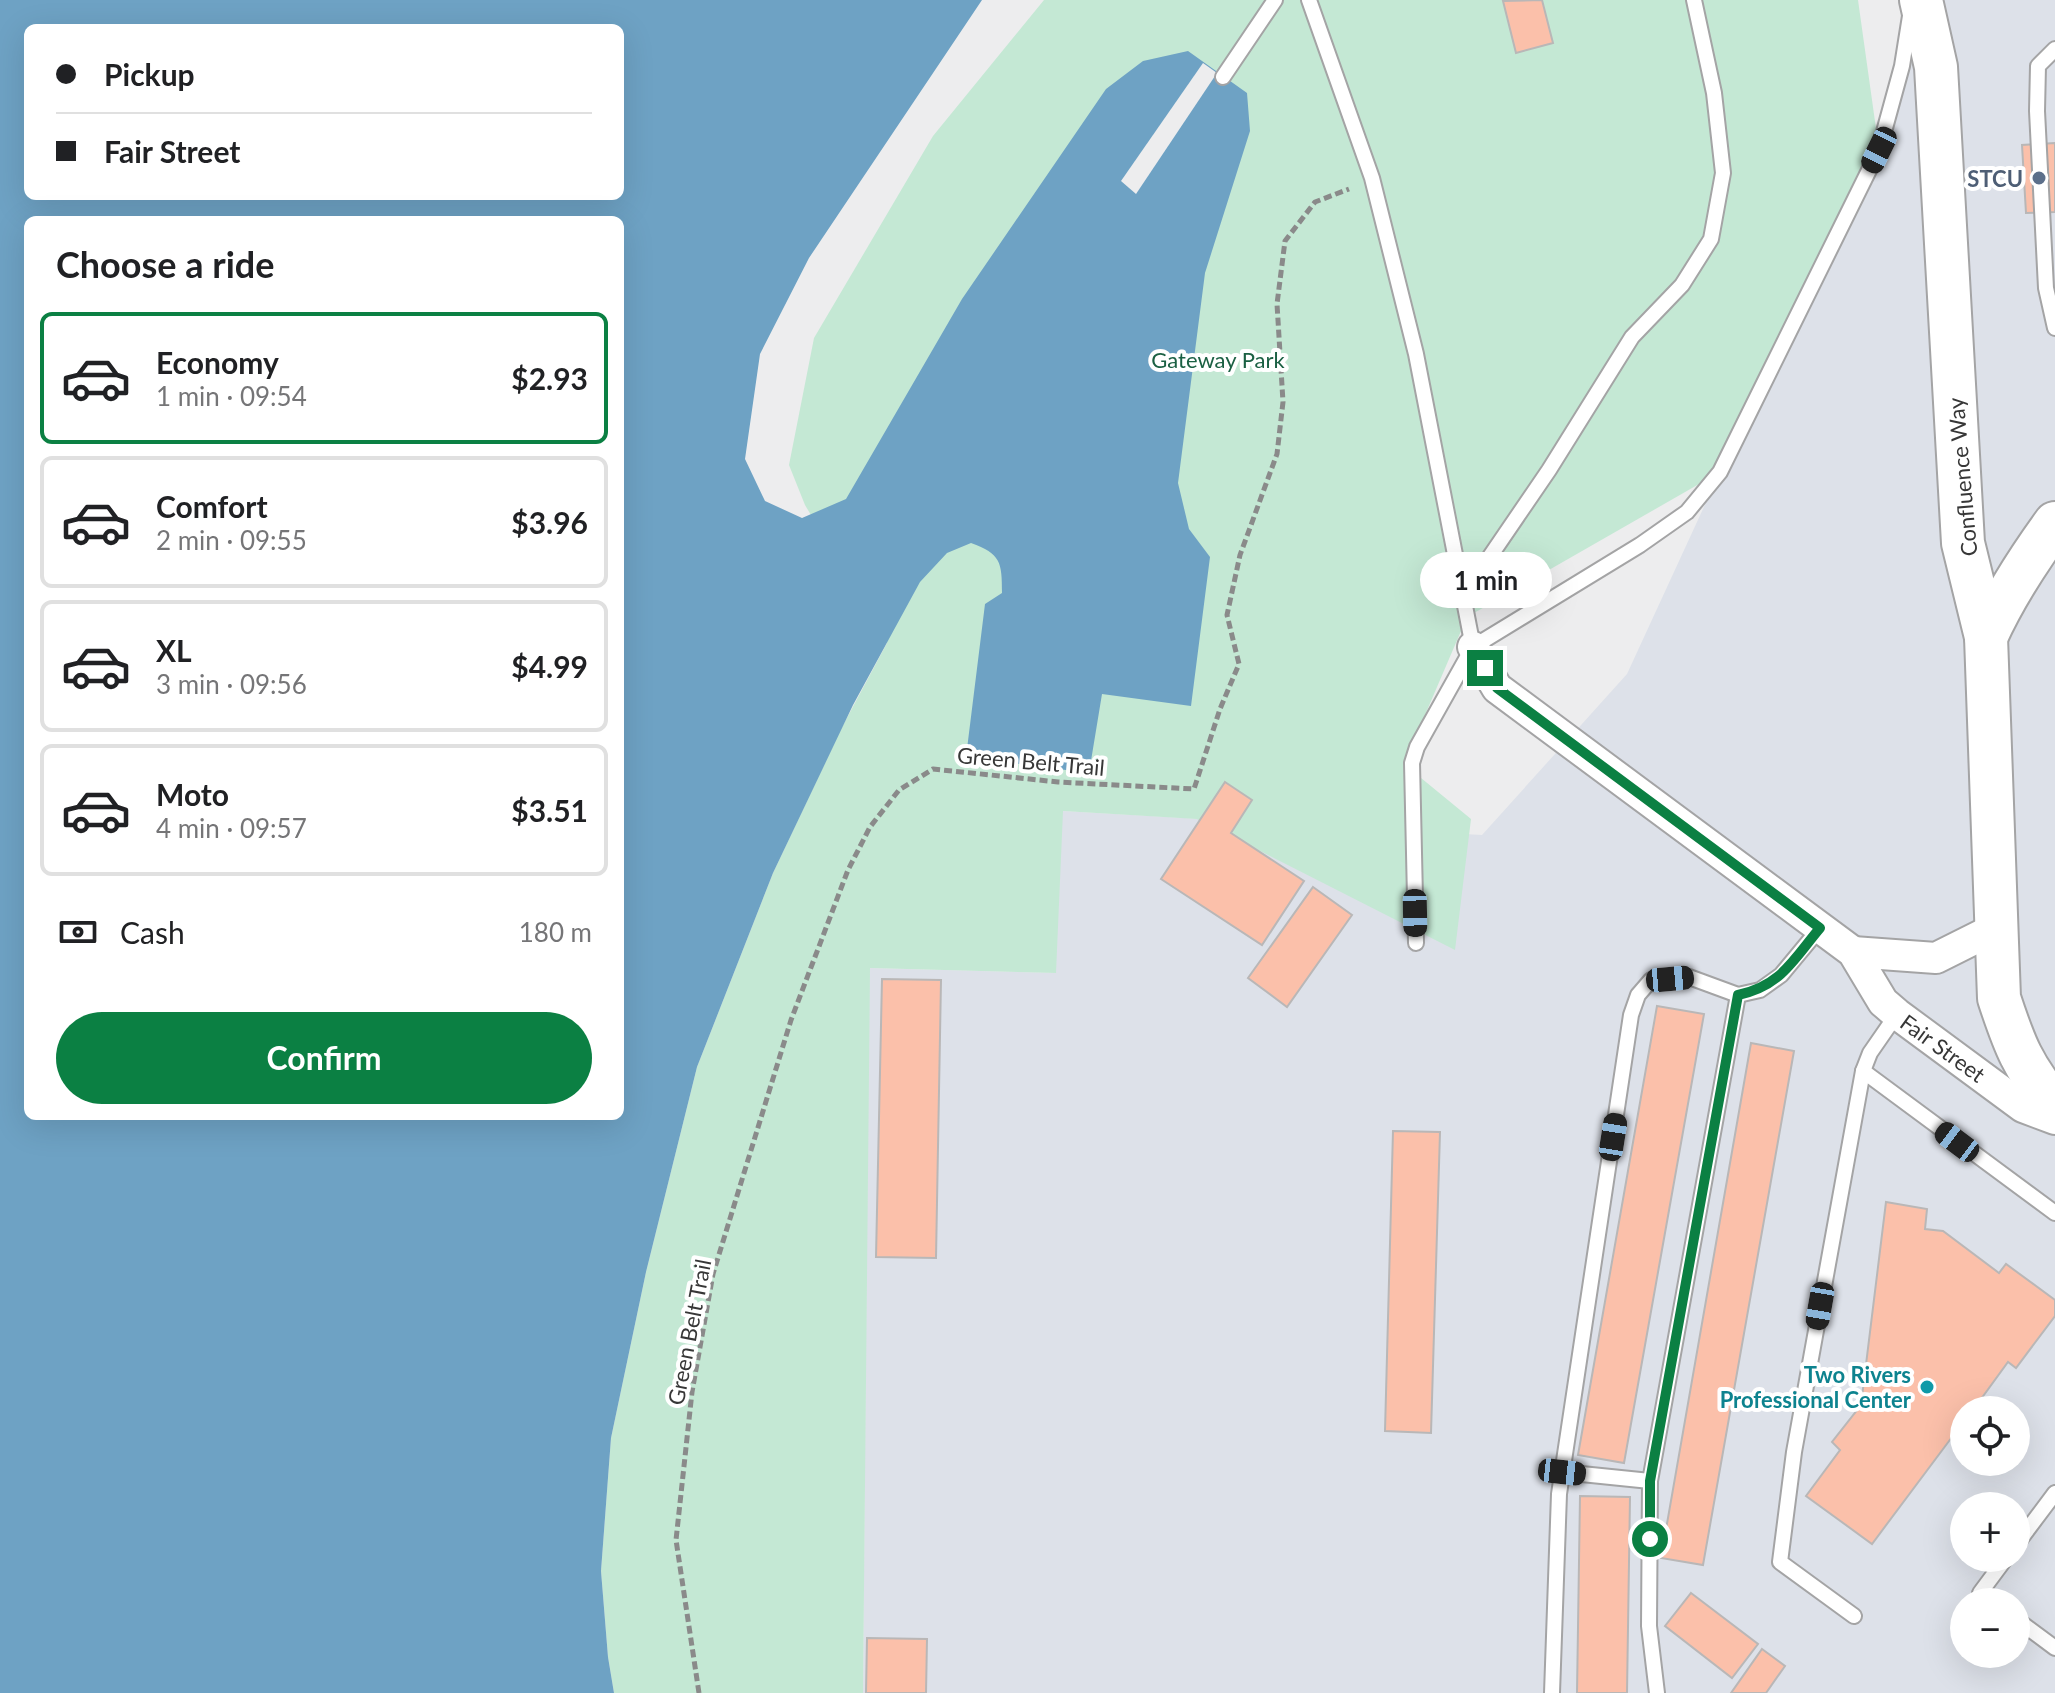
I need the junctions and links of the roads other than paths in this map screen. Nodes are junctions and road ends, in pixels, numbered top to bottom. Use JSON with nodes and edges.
{"nodes":[{"id":1,"x":1275,"y":0,"type":"edge"},
{"id":2,"x":1309,"y":0,"type":"edge"},
{"id":3,"x":1694,"y":0,"type":"edge"},
{"id":4,"x":1913,"y":0,"type":"edge"},
{"id":5,"x":1921,"y":0,"type":"edge"},
{"id":6,"x":2055,"y":49,"type":"edge"},
{"id":7,"x":1223,"y":77,"type":"dead end"},
{"id":8,"x":2055,"y":328,"type":"edge"},
{"id":9,"x":2055,"y":523,"type":"edge"},
{"id":10,"x":1463,"y":596,"type":"junction"},
{"id":11,"x":1986,"y":637,"type":"junction"},
{"id":12,"x":1473,"y":647,"type":"junction"},
{"id":13,"x":1820,"y":928,"type":"junction"},
{"id":14,"x":1996,"y":928,"type":"junction"},
{"id":15,"x":1416,"y":943,"type":"dead end"},
{"id":16,"x":1853,"y":952,"type":"junction"},
{"id":17,"x":1738,"y":995,"type":"junction"},
{"id":18,"x":1897,"y":1014,"type":"junction"},
{"id":19,"x":2015,"y":1048,"type":"joint"},
{"id":20,"x":1863,"y":1071,"type":"junction"},
{"id":21,"x":2055,"y":1105,"type":"edge"},
{"id":22,"x":2055,"y":1119,"type":"edge"},
{"id":23,"x":2055,"y":1213,"type":"edge"},
{"id":24,"x":1562,"y":1472,"type":"junction"},
{"id":25,"x":1650,"y":1481,"type":"junction"},
{"id":26,"x":2055,"y":1493,"type":"edge"},
{"id":27,"x":2030,"y":1526,"type":"edge"},
{"id":28,"x":1854,"y":1616,"type":"dead end"},
{"id":29,"x":2030,"y":1629,"type":"edge"},
{"id":30,"x":2055,"y":1648,"type":"edge"},
{"id":31,"x":1552,"y":1693,"type":"edge"},
{"id":32,"x":1657,"y":1693,"type":"edge"}],
"edges":[{"from":1,"to":7,"type":"lane"},
{"from":2,"to":10,"type":"lane"},
{"from":3,"to":10,"type":"lane"},
{"from":4,"to":12,"type":"lane"},
{"from":5,"to":11,"type":"street","name":"Confluence Way"},
{"from":6,"to":8,"type":"lane"},
{"from":9,"to":11,"type":"street"},
{"from":10,"to":12,"type":"lane"},
{"from":11,"to":14,"type":"street","name":"Confluence Way"},
{"from":12,"to":13,"type":"street","name":"Fair Street"},
{"from":12,"to":15,"type":"lane"},
{"from":13,"to":16,"type":"street","name":"Fair Street"},
{"from":13,"to":17,"type":"lane"},
{"from":14,"to":16,"type":"street"},
{"from":14,"to":19,"type":"street","name":"Confluence Way"},
{"from":16,"to":18,"type":"street","name":"Fair Street"},
{"from":17,"to":24,"type":"lane"},
{"from":17,"to":25,"type":"lane"},
{"from":18,"to":20,"type":"lane"},
{"from":18,"to":22,"type":"street","name":"Fair Street"},
{"from":19,"to":21,"type":"street","name":"Fair Street"},
{"from":20,"to":23,"type":"lane"},
{"from":20,"to":28,"type":"lane"},
{"from":24,"to":25,"type":"lane"},
{"from":24,"to":31,"type":"lane"},
{"from":25,"to":32,"type":"lane"},
{"from":26,"to":27,"type":"lane"},
{"from":29,"to":30,"type":"lane"}]}
